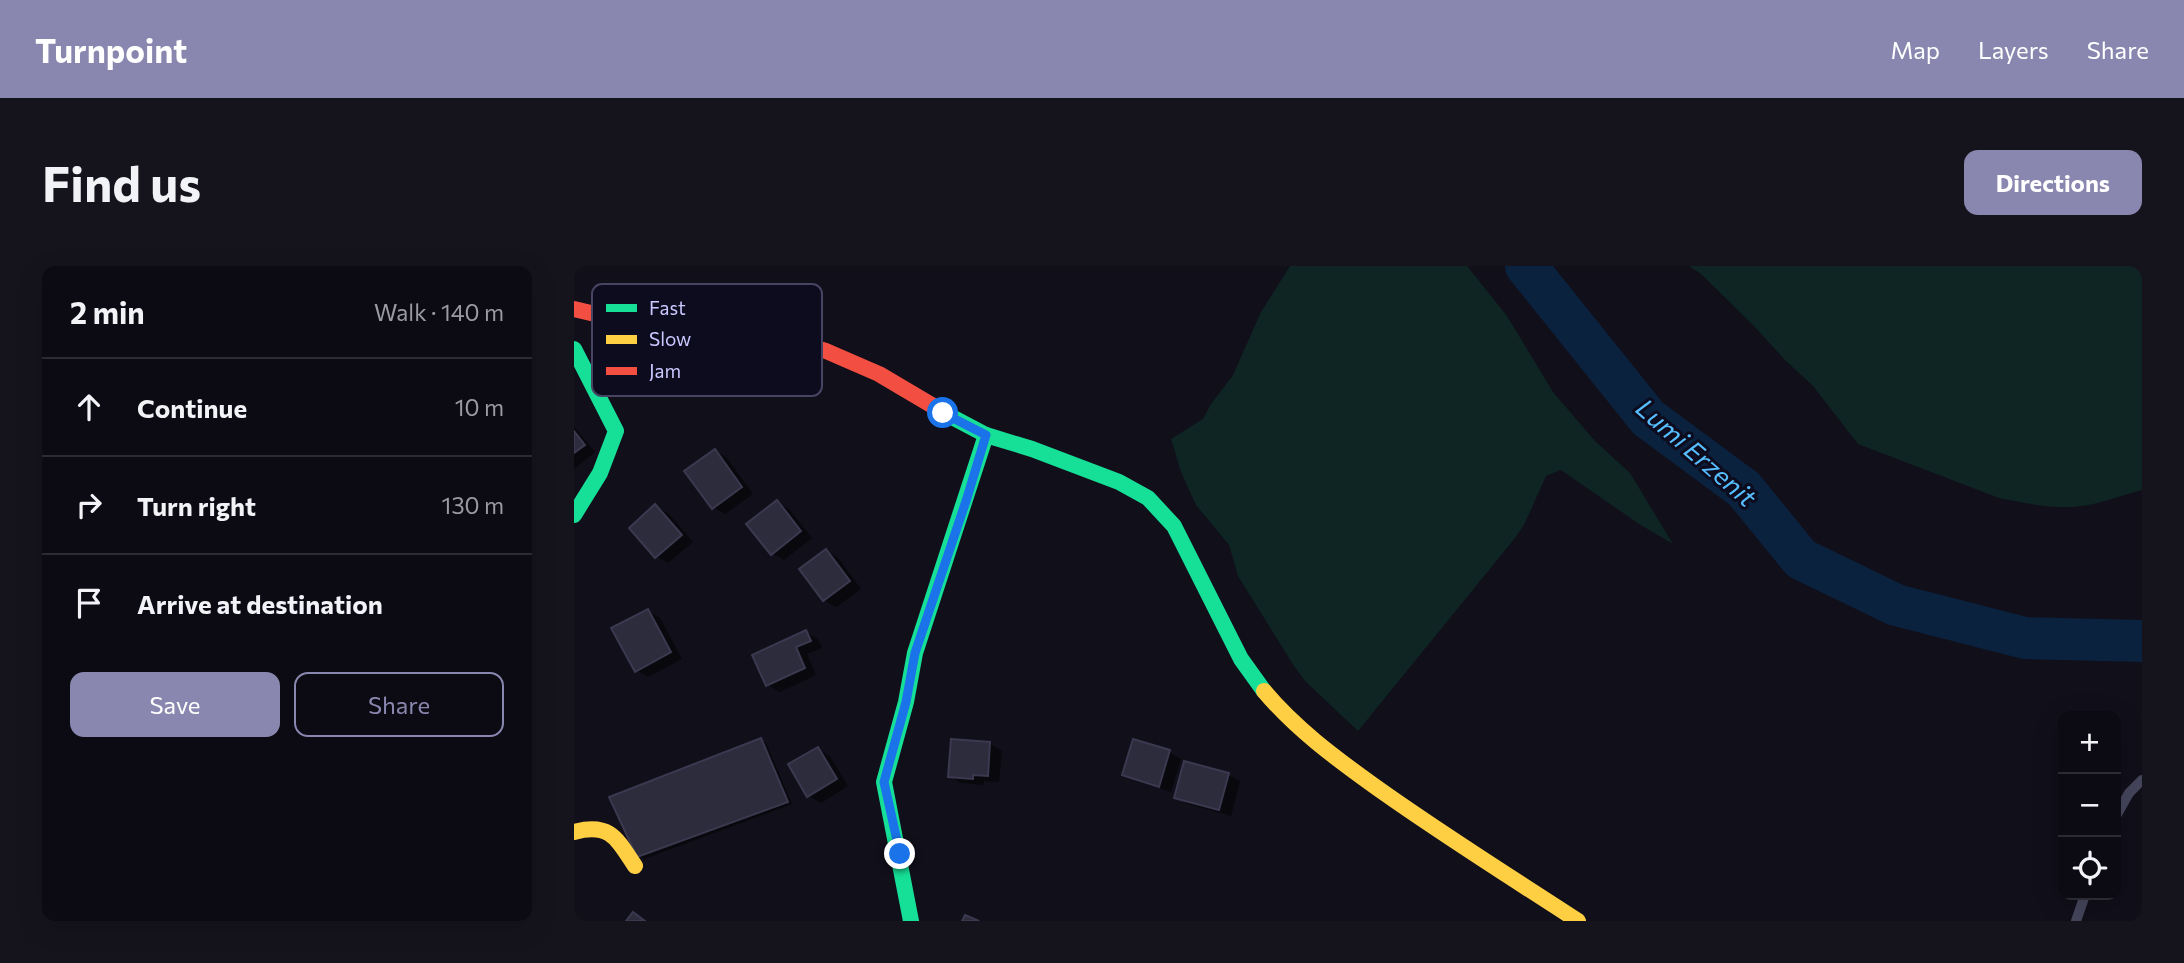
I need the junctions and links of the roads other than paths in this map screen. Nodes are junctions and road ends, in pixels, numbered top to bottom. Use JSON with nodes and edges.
{"nodes":[{"id":1,"x":574,"y":309,"type":"edge"},
{"id":2,"x":592,"y":313,"type":"edge"},
{"id":3,"x":574,"y":349,"type":"edge"},
{"id":4,"x":822,"y":350,"type":"edge"},
{"id":5,"x":592,"y":384,"type":"edge"},
{"id":6,"x":598,"y":396,"type":"edge"},
{"id":7,"x":986,"y":435,"type":"junction"},
{"id":8,"x":574,"y":515,"type":"edge"},
{"id":9,"x":2142,"y":780,"type":"edge"},
{"id":10,"x":2121,"y":807,"type":"edge"},
{"id":11,"x":574,"y":832,"type":"edge"},
{"id":12,"x":635,"y":866,"type":"dead end"},
{"id":13,"x":2083,"y":900,"type":"edge"},
{"id":14,"x":911,"y":921,"type":"edge"},
{"id":15,"x":1578,"y":921,"type":"edge"},
{"id":16,"x":2076,"y":921,"type":"edge"}],
"edges":[{"from":1,"to":2,"type":"main road"},
{"from":3,"to":5,"type":"main road"},
{"from":4,"to":7,"type":"main road"},
{"from":6,"to":8,"type":"main road"},
{"from":7,"to":14,"type":"main road"},
{"from":7,"to":15,"type":"main road"},
{"from":9,"to":10,"type":"lane"},
{"from":11,"to":12,"type":"main road"},
{"from":13,"to":16,"type":"lane"}]}
